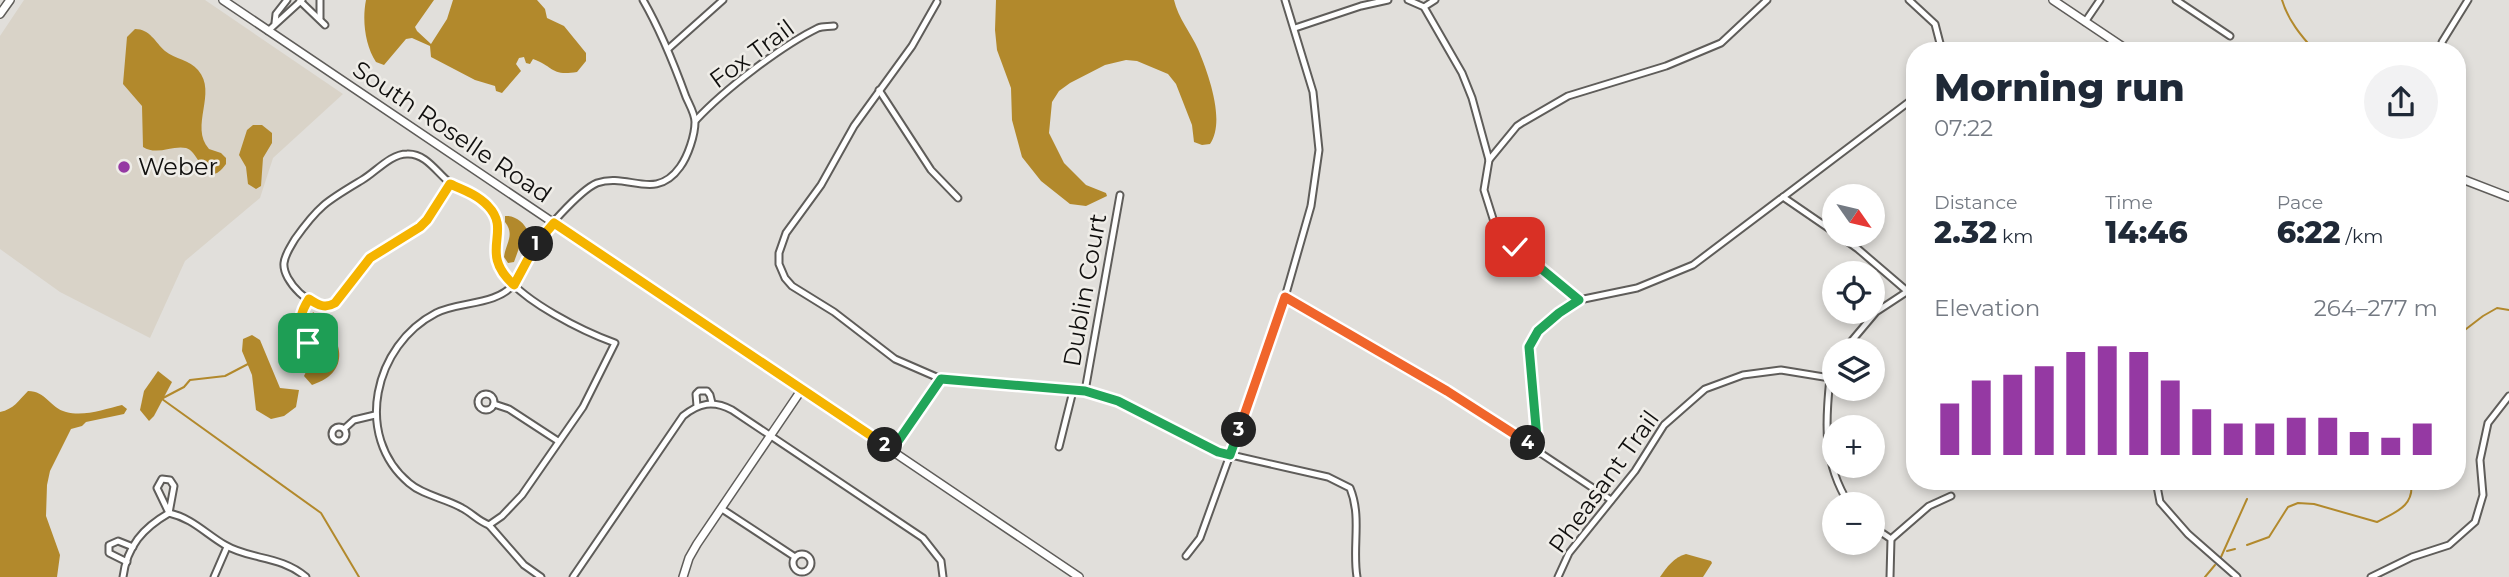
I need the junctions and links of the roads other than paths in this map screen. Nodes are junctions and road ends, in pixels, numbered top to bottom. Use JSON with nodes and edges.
{"nodes":[{"id":1,"x":10,"y":0,"type":"edge"},
{"id":2,"x":223,"y":0,"type":"edge"},
{"id":3,"x":288,"y":0,"type":"edge"},
{"id":4,"x":643,"y":0,"type":"edge"},
{"id":5,"x":723,"y":0,"type":"edge"},
{"id":6,"x":1285,"y":0,"type":"edge"},
{"id":7,"x":1388,"y":0,"type":"edge"},
{"id":8,"x":1408,"y":0,"type":"edge"},
{"id":9,"x":1435,"y":0,"type":"edge"},
{"id":10,"x":1767,"y":0,"type":"edge"},
{"id":11,"x":1909,"y":0,"type":"edge"},
{"id":12,"x":2053,"y":0,"type":"edge"},
{"id":13,"x":2100,"y":0,"type":"edge"},
{"id":14,"x":2176,"y":0,"type":"edge"},
{"id":15,"x":2468,"y":0,"type":"edge"},
{"id":16,"x":299,"y":2,"type":"edge"},
{"id":17,"x":937,"y":2,"type":"dead end"},
{"id":18,"x":322,"y":3,"type":"edge"},
{"id":19,"x":1424,"y":7,"type":"junction"},
{"id":20,"x":0,"y":14,"type":"edge"},
{"id":21,"x":2085,"y":22,"type":"junction"},
{"id":22,"x":275,"y":23,"type":"junction"},
{"id":23,"x":834,"y":26,"type":"dead end"},
{"id":24,"x":1295,"y":28,"type":"junction"},
{"id":25,"x":268,"y":31,"type":"junction"},
{"id":26,"x":2230,"y":36,"type":"dead end"},
{"id":27,"x":1940,"y":42,"type":"edge"},
{"id":28,"x":2115,"y":42,"type":"edge"},
{"id":29,"x":2442,"y":42,"type":"edge"},
{"id":30,"x":668,"y":49,"type":"junction"},
{"id":31,"x":879,"y":90,"type":"junction"},
{"id":32,"x":1906,"y":104,"type":"edge"},
{"id":33,"x":695,"y":120,"type":"junction"},
{"id":34,"x":1489,"y":160,"type":"junction"},
{"id":35,"x":2466,"y":180,"type":"edge"},
{"id":36,"x":450,"y":184,"type":"junction"},
{"id":37,"x":1120,"y":195,"type":"dead end"},
{"id":38,"x":1783,"y":197,"type":"junction"},
{"id":39,"x":2509,"y":197,"type":"edge"},
{"id":40,"x":958,"y":198,"type":"dead end"},
{"id":41,"x":554,"y":223,"type":"junction"},
{"id":42,"x":1822,"y":223,"type":"edge"},
{"id":43,"x":1857,"y":247,"type":"edge"},
{"id":44,"x":514,"y":285,"type":"junction"},
{"id":45,"x":1906,"y":290,"type":"edge"},
{"id":46,"x":1906,"y":293,"type":"edge"},
{"id":47,"x":1285,"y":297,"type":"junction"},
{"id":48,"x":309,"y":299,"type":"junction"},
{"id":49,"x":1579,"y":300,"type":"junction"},
{"id":50,"x":1854,"y":338,"type":"edge"},
{"id":51,"x":302,"y":358,"type":"dead end"},
{"id":52,"x":1822,"y":377,"type":"edge"},
{"id":53,"x":941,"y":379,"type":"junction"},
{"id":54,"x":802,"y":390,"type":"junction"},
{"id":55,"x":1073,"y":391,"type":"junction"},
{"id":56,"x":1085,"y":391,"type":"junction"},
{"id":57,"x":2509,"y":396,"type":"edge"},
{"id":58,"x":1827,"y":401,"type":"edge"},
{"id":59,"x":712,"y":403,"type":"junction"},
{"id":60,"x":494,"y":404,"type":"dead end"},
{"id":61,"x":700,"y":405,"type":"junction"},
{"id":62,"x":375,"y":415,"type":"junction"},
{"id":63,"x":344,"y":429,"type":"dead end"},
{"id":64,"x":772,"y":435,"type":"junction"},
{"id":65,"x":558,"y":441,"type":"junction"},
{"id":66,"x":1059,"y":447,"type":"dead end"},
{"id":67,"x":892,"y":450,"type":"junction"},
{"id":68,"x":1538,"y":450,"type":"junction"},
{"id":69,"x":1230,"y":455,"type":"junction"},
{"id":70,"x":2158,"y":490,"type":"edge"},
{"id":71,"x":1841,"y":492,"type":"edge"},
{"id":72,"x":1951,"y":496,"type":"dead end"},
{"id":73,"x":1612,"y":500,"type":"junction"},
{"id":74,"x":722,"y":509,"type":"junction"},
{"id":75,"x":169,"y":513,"type":"junction"},
{"id":76,"x":488,"y":525,"type":"junction"},
{"id":77,"x":1885,"y":535,"type":"edge"},
{"id":78,"x":1891,"y":539,"type":"junction"},
{"id":79,"x":133,"y":547,"type":"junction"},
{"id":80,"x":227,"y":547,"type":"junction"},
{"id":81,"x":1186,"y":556,"type":"dead end"},
{"id":82,"x":795,"y":557,"type":"dead end"},
{"id":83,"x":127,"y":562,"type":"junction"},
{"id":84,"x":123,"y":577,"type":"edge"},
{"id":85,"x":214,"y":577,"type":"edge"},
{"id":86,"x":306,"y":577,"type":"edge"},
{"id":87,"x":541,"y":577,"type":"edge"},
{"id":88,"x":573,"y":577,"type":"edge"},
{"id":89,"x":683,"y":577,"type":"edge"},
{"id":90,"x":943,"y":577,"type":"edge"},
{"id":91,"x":1079,"y":577,"type":"edge"},
{"id":92,"x":1357,"y":577,"type":"edge"},
{"id":93,"x":1558,"y":577,"type":"edge"},
{"id":94,"x":1889,"y":577,"type":"edge"},
{"id":95,"x":2236,"y":577,"type":"edge"},
{"id":96,"x":2371,"y":577,"type":"edge"}],
"edges":[{"from":1,"to":20,"type":"main road"},
{"from":2,"to":25,"type":"main road","name":"South Roselle Road"},
{"from":3,"to":16,"type":"street"},
{"from":3,"to":22,"type":"street"},
{"from":4,"to":30,"type":"street"},
{"from":5,"to":30,"type":"street"},
{"from":6,"to":24,"type":"street"},
{"from":7,"to":24,"type":"street"},
{"from":8,"to":19,"type":"street"},
{"from":9,"to":19,"type":"street"},
{"from":10,"to":34,"type":"street"},
{"from":11,"to":27,"type":"street"},
{"from":12,"to":21,"type":"main road"},
{"from":13,"to":21,"type":"street"},
{"from":14,"to":26,"type":"street"},
{"from":15,"to":29,"type":"street"},
{"from":16,"to":18,"type":"street"},
{"from":16,"to":22,"type":"street"},
{"from":17,"to":31,"type":"street"},
{"from":19,"to":34,"type":"street"},
{"from":21,"to":28,"type":"main road"},
{"from":22,"to":25,"type":"street"},
{"from":23,"to":33,"type":"street","name":"Fox Trail"},
{"from":24,"to":47,"type":"street"},
{"from":25,"to":41,"type":"main road","name":"South Roselle Road"},
{"from":30,"to":33,"type":"street"},
{"from":31,"to":40,"type":"street"},
{"from":31,"to":53,"type":"street"},
{"from":32,"to":38,"type":"street"},
{"from":33,"to":41,"type":"street"},
{"from":34,"to":49,"type":"street"},
{"from":35,"to":39,"type":"main road"},
{"from":36,"to":44,"type":"street"},
{"from":36,"to":48,"type":"street"},
{"from":36,"to":48,"type":"street"},
{"from":37,"to":56,"type":"street","name":"Dublin Court"},
{"from":38,"to":42,"type":"street"},
{"from":38,"to":49,"type":"street"},
{"from":41,"to":44,"type":"street"},
{"from":41,"to":54,"type":"main road","name":"South Roselle Road"},
{"from":43,"to":45,"type":"street"},
{"from":44,"to":62,"type":"street"},
{"from":44,"to":65,"type":"street"},
{"from":46,"to":50,"type":"street"},
{"from":47,"to":68,"type":"street"},
{"from":47,"to":69,"type":"street"},
{"from":48,"to":51,"type":"street"},
{"from":49,"to":68,"type":"street"},
{"from":52,"to":73,"type":"street","name":"Pheasant Trail"},
{"from":53,"to":55,"type":"street"},
{"from":53,"to":67,"type":"street"},
{"from":54,"to":64,"type":"main road"},
{"from":54,"to":67,"type":"main road","name":"South Roselle Road"},
{"from":55,"to":56,"type":"street"},
{"from":55,"to":66,"type":"street"},
{"from":56,"to":69,"type":"street"},
{"from":57,"to":96,"type":"street"},
{"from":58,"to":71,"type":"street"},
{"from":59,"to":61,"type":"street"},
{"from":59,"to":61,"type":"street"},
{"from":59,"to":64,"type":"street"},
{"from":60,"to":65,"type":"street"},
{"from":61,"to":88,"type":"street"},
{"from":62,"to":63,"type":"street"},
{"from":62,"to":76,"type":"street"},
{"from":64,"to":74,"type":"main road"},
{"from":64,"to":90,"type":"street"},
{"from":65,"to":76,"type":"street"},
{"from":67,"to":91,"type":"main road","name":"South Roselle Road"},
{"from":68,"to":73,"type":"street"},
{"from":69,"to":81,"type":"street"},
{"from":69,"to":92,"type":"street"},
{"from":70,"to":95,"type":"street"},
{"from":72,"to":78,"type":"street"},
{"from":73,"to":93,"type":"street","name":"Pheasant Trail"},
{"from":74,"to":82,"type":"street"},
{"from":74,"to":89,"type":"main road"},
{"from":75,"to":75,"type":"street"},
{"from":75,"to":79,"type":"street"},
{"from":75,"to":80,"type":"street"},
{"from":76,"to":87,"type":"street"},
{"from":77,"to":78,"type":"street"},
{"from":78,"to":94,"type":"street"},
{"from":79,"to":83,"type":"street"},
{"from":79,"to":83,"type":"street"},
{"from":80,"to":85,"type":"street"},
{"from":80,"to":86,"type":"street"},
{"from":83,"to":84,"type":"street"}]}
